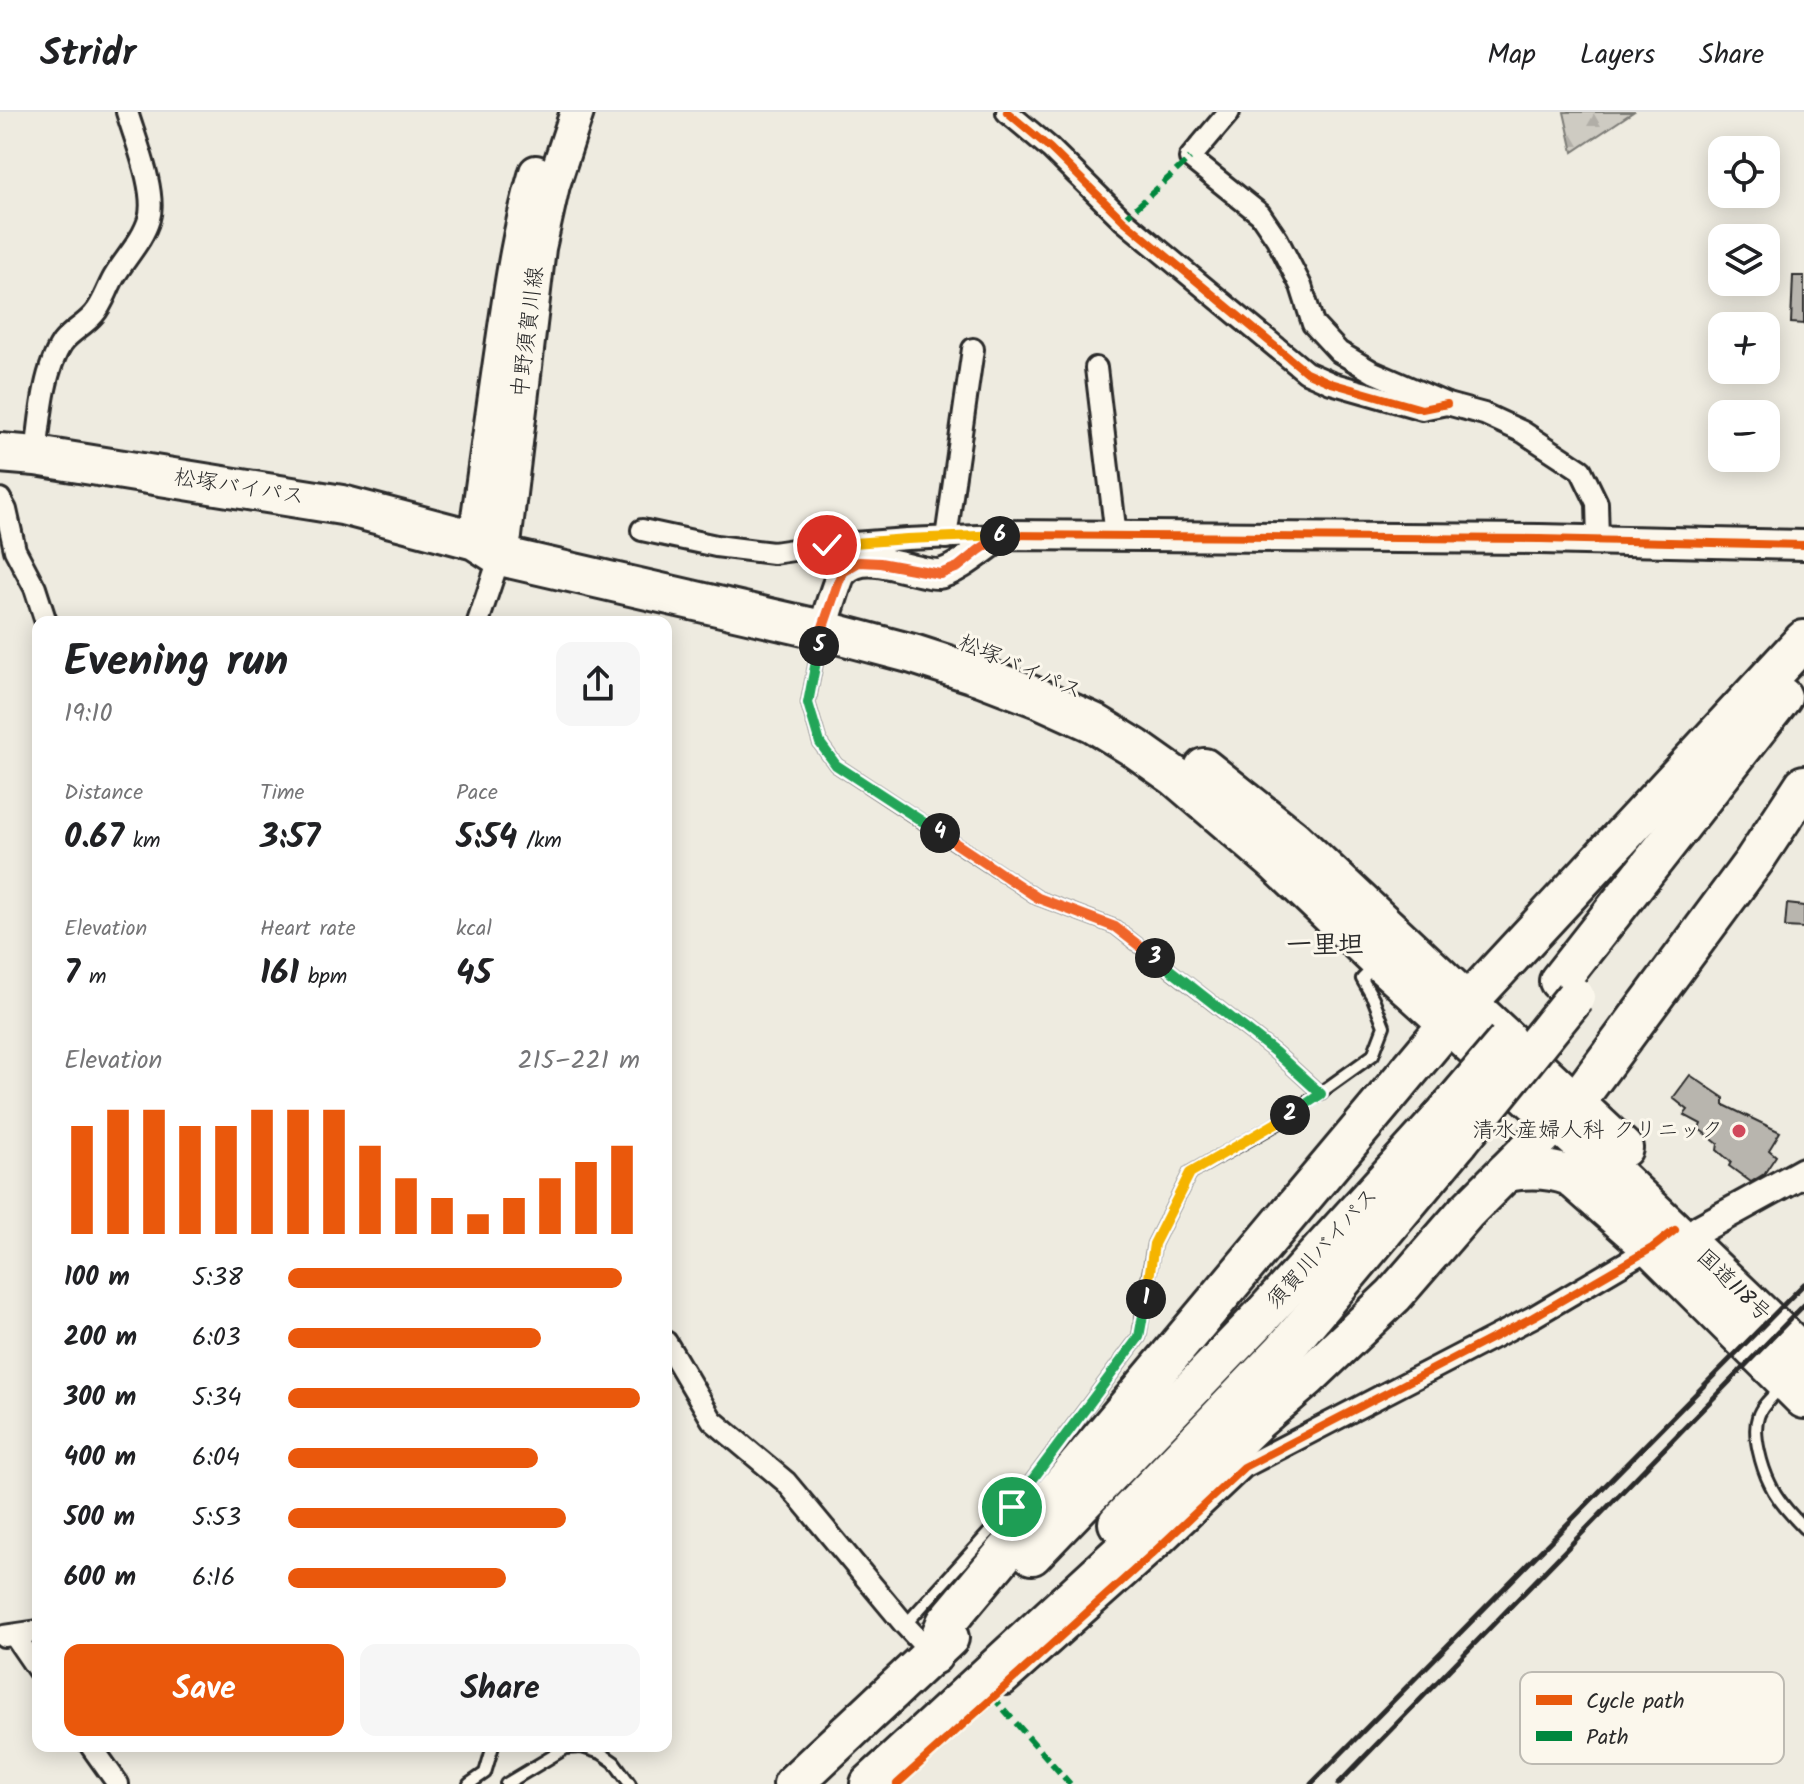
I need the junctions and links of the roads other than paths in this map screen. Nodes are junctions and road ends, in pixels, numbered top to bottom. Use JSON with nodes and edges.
{"nodes":[{"id":1,"x":127,"y":112,"type":"edge"},
{"id":2,"x":556,"y":112,"type":"edge"},
{"id":3,"x":577,"y":112,"type":"edge"},
{"id":4,"x":1007,"y":112,"type":"edge"},
{"id":5,"x":1229,"y":112,"type":"edge"},
{"id":6,"x":973,"y":349,"type":"dead end"},
{"id":7,"x":1096,"y":368,"type":"dead end"},
{"id":8,"x":1447,"y":404,"type":"junction"},
{"id":9,"x":18,"y":454,"type":"edge"},
{"id":10,"x":0,"y":499,"type":"edge"},
{"id":11,"x":642,"y":530,"type":"dead end"},
{"id":12,"x":1002,"y":535,"type":"junction"},
{"id":13,"x":1116,"y":536,"type":"junction"},
{"id":14,"x":946,"y":538,"type":"junction"},
{"id":15,"x":1598,"y":540,"type":"junction"},
{"id":16,"x":493,"y":544,"type":"junction"},
{"id":17,"x":1804,"y":545,"type":"edge"},
{"id":18,"x":44,"y":616,"type":"edge"},
{"id":19,"x":479,"y":616,"type":"edge"},
{"id":20,"x":826,"y":619,"type":"junction"},
{"id":21,"x":1804,"y":640,"type":"edge"},
{"id":22,"x":1804,"y":669,"type":"edge"},
{"id":23,"x":1804,"y":707,"type":"edge"},
{"id":24,"x":1804,"y":785,"type":"edge"},
{"id":25,"x":1379,"y":961,"type":"junction"},
{"id":26,"x":1567,"y":989,"type":"junction"},
{"id":27,"x":1458,"y":1014,"type":"junction"},
{"id":28,"x":1321,"y":1094,"type":"junction"},
{"id":29,"x":1566,"y":1112,"type":"junction"},
{"id":30,"x":1449,"y":1131,"type":"junction"},
{"id":31,"x":1506,"y":1172,"type":"junction"},
{"id":32,"x":1804,"y":1172,"type":"edge"},
{"id":33,"x":1676,"y":1236,"type":"junction"},
{"id":34,"x":1804,"y":1327,"type":"edge"},
{"id":35,"x":672,"y":1352,"type":"edge"},
{"id":36,"x":1798,"y":1378,"type":"edge"},
{"id":37,"x":1804,"y":1528,"type":"edge"},
{"id":38,"x":1146,"y":1544,"type":"junction"},
{"id":39,"x":905,"y":1625,"type":"junction"},
{"id":40,"x":32,"y":1632,"type":"edge"},
{"id":41,"x":7,"y":1636,"type":"edge"},
{"id":42,"x":933,"y":1655,"type":"junction"},
{"id":43,"x":32,"y":1663,"type":"edge"},
{"id":44,"x":95,"y":1752,"type":"edge"},
{"id":45,"x":491,"y":1752,"type":"edge"},
{"id":46,"x":559,"y":1752,"type":"edge"},
{"id":47,"x":598,"y":1752,"type":"edge"},
{"id":48,"x":628,"y":1780,"type":"edge"},
{"id":49,"x":888,"y":1780,"type":"edge"},
{"id":50,"x":118,"y":1784,"type":"edge"},
{"id":51,"x":469,"y":1784,"type":"edge"},
{"id":52,"x":506,"y":1784,"type":"edge"},
{"id":53,"x":613,"y":1784,"type":"edge"},
{"id":54,"x":793,"y":1784,"type":"edge"},
{"id":55,"x":847,"y":1784,"type":"edge"}],
"edges":[{"from":1,"to":9,"type":"street"},
{"from":2,"to":16,"type":"main road","name":"中野須賀川線"},
{"from":3,"to":16,"type":"main road","name":"中野須賀川線"},
{"from":4,"to":8,"type":"street"},
{"from":5,"to":8,"type":"street"},
{"from":6,"to":14,"type":"street"},
{"from":7,"to":13,"type":"street"},
{"from":8,"to":15,"type":"street"},
{"from":9,"to":16,"type":"highway","name":"松塚バイパス"},
{"from":10,"to":18,"type":"street"},
{"from":11,"to":14,"type":"street"},
{"from":12,"to":13,"type":"street"},
{"from":12,"to":14,"type":"street"},
{"from":12,"to":20,"type":"street"},
{"from":13,"to":15,"type":"street"},
{"from":15,"to":17,"type":"street"},
{"from":16,"to":19,"type":"street"},
{"from":16,"to":20,"type":"highway","name":"松塚バイパス"},
{"from":20,"to":25,"type":"highway","name":"松塚バイパス"},
{"from":20,"to":27,"type":"highway","name":"松塚バイパス"},
{"from":20,"to":28,"type":"lane"},
{"from":21,"to":27,"type":"highway"},
{"from":22,"to":26,"type":"highway","name":"須賀川バイパス"},
{"from":23,"to":26,"type":"highway","name":"須賀川バイパス"},
{"from":24,"to":29,"type":"highway"},
{"from":25,"to":27,"type":"highway","name":"松塚バイパス"},
{"from":25,"to":28,"type":"lane"},
{"from":26,"to":30,"type":"highway","name":"須賀川バイパス","bridge":true},
{"from":27,"to":29,"type":"highway","name":"国道118号"},
{"from":27,"to":42,"type":"highway"},
{"from":28,"to":39,"type":"lane"},
{"from":29,"to":31,"type":"highway"},
{"from":29,"to":33,"type":"highway","name":"国道118号"},
{"from":30,"to":42,"type":"highway","name":"須賀川バイパス"},
{"from":30,"to":55,"type":"highway","name":"須賀川バイパス"},
{"from":31,"to":33,"type":"highway"},
{"from":31,"to":38,"type":"highway"},
{"from":32,"to":33,"type":"street"},
{"from":33,"to":34,"type":"highway","name":"国道118号"},
{"from":33,"to":36,"type":"highway","name":"国道118号"},
{"from":33,"to":38,"type":"street"},
{"from":35,"to":39,"type":"street"},
{"from":36,"to":37,"type":"lane"},
{"from":38,"to":49,"type":"highway"},
{"from":39,"to":42,"type":"street"},
{"from":40,"to":41,"type":"street"},
{"from":41,"to":43,"type":"street"},
{"from":42,"to":54,"type":"highway","name":"須賀川バイパス"},
{"from":44,"to":50,"type":"street"},
{"from":45,"to":51,"type":"lane"},
{"from":46,"to":52,"type":"lane"},
{"from":47,"to":48,"type":"lane"},
{"from":48,"to":53,"type":"lane"}]}
